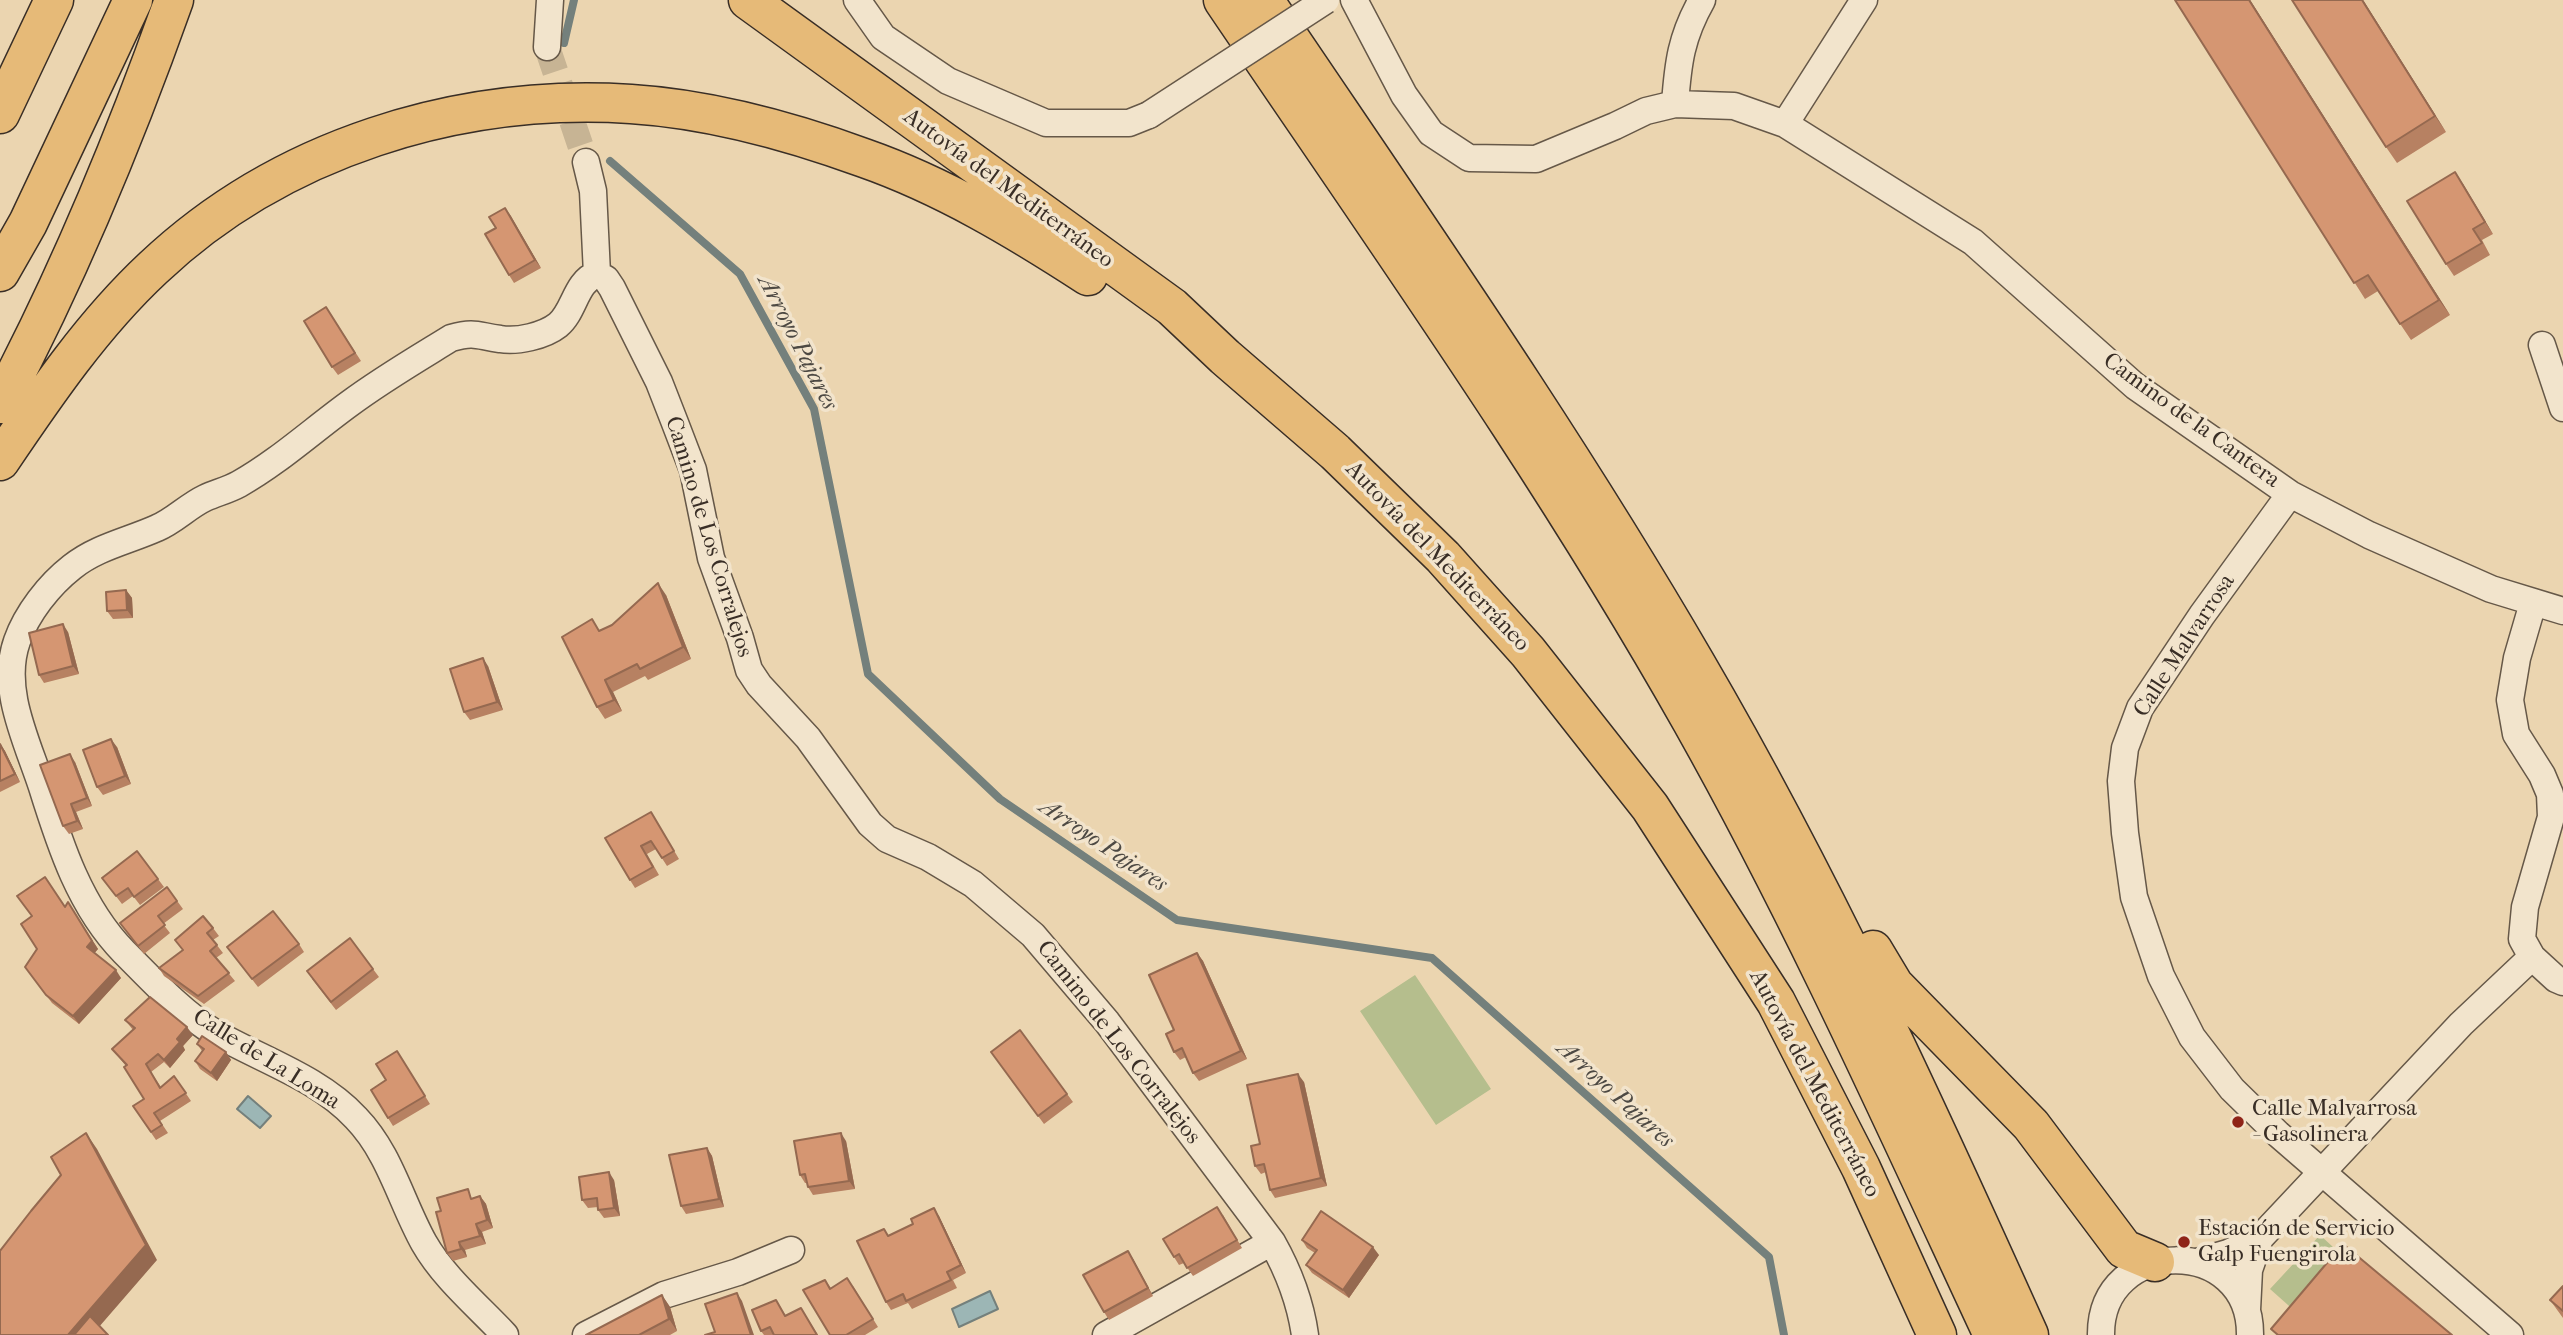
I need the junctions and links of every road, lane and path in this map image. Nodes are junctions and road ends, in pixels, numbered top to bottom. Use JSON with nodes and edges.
{"nodes":[{"id":1,"x":54,"y":0,"type":"edge"},
{"id":2,"x":133,"y":0,"type":"edge"},
{"id":3,"x":174,"y":0,"type":"edge"},
{"id":4,"x":550,"y":0,"type":"edge"},
{"id":5,"x":748,"y":0,"type":"edge"},
{"id":6,"x":857,"y":0,"type":"edge"},
{"id":7,"x":1223,"y":0,"type":"edge"},
{"id":8,"x":1264,"y":0,"type":"edge"},
{"id":9,"x":1326,"y":0,"type":"edge"},
{"id":10,"x":1354,"y":0,"type":"edge"},
{"id":11,"x":1702,"y":0,"type":"edge"},
{"id":12,"x":1864,"y":0,"type":"edge"},
{"id":13,"x":547,"y":47,"type":"tunnel mouth"},
{"id":14,"x":1675,"y":104,"type":"junction"},
{"id":15,"x":0,"y":114,"type":"edge"},
{"id":16,"x":1785,"y":124,"type":"junction"},
{"id":17,"x":586,"y":162,"type":"tunnel mouth"},
{"id":18,"x":0,"y":272,"type":"edge"},
{"id":19,"x":597,"y":274,"type":"junction"},
{"id":20,"x":2542,"y":345,"type":"dead end"},
{"id":21,"x":1225,"y":357,"type":"junction"},
{"id":22,"x":0,"y":404,"type":"edge"},
{"id":23,"x":2563,"y":408,"type":"edge"},
{"id":24,"x":0,"y":461,"type":"edge"},
{"id":25,"x":2290,"y":494,"type":"junction"},
{"id":26,"x":2533,"y":603,"type":"junction"},
{"id":27,"x":2563,"y":611,"type":"edge"},
{"id":28,"x":1802,"y":855,"type":"junction"},
{"id":29,"x":2532,"y":957,"type":"junction"},
{"id":30,"x":2563,"y":982,"type":"edge"},
{"id":31,"x":2323,"y":1173,"type":"junction"},
{"id":32,"x":2260,"y":1238,"type":"junction"},
{"id":33,"x":1272,"y":1242,"type":"junction"},
{"id":34,"x":791,"y":1250,"type":"dead end"},
{"id":35,"x":2155,"y":1262,"type":"junction"},
{"id":36,"x":2197,"y":1262,"type":"junction"},
{"id":37,"x":2248,"y":1322,"type":"edge"},
{"id":38,"x":505,"y":1335,"type":"edge"},
{"id":39,"x":586,"y":1335,"type":"edge"},
{"id":40,"x":1106,"y":1335,"type":"edge"},
{"id":41,"x":1305,"y":1335,"type":"edge"},
{"id":42,"x":1937,"y":1335,"type":"edge"},
{"id":43,"x":1993,"y":1335,"type":"edge"},
{"id":44,"x":2029,"y":1335,"type":"edge"},
{"id":45,"x":2101,"y":1335,"type":"edge"},
{"id":46,"x":2510,"y":1335,"type":"edge"}],
"edges":[{"from":1,"to":15,"type":"highway"},
{"from":2,"to":18,"type":"highway"},
{"from":3,"to":22,"type":"highway"},
{"from":4,"to":13,"type":"street"},
{"from":5,"to":21,"type":"highway","name":"Autovía del Mediterráneo"},
{"from":6,"to":9,"type":"street","bridge":true},
{"from":7,"to":43,"type":"highway"},
{"from":8,"to":28,"type":"highway"},
{"from":10,"to":14,"type":"street","name":"Camino de la Cantera"},
{"from":11,"to":14,"type":"street"},
{"from":12,"to":16,"type":"street"},
{"from":14,"to":16,"type":"street","name":"Camino de la Cantera"},
{"from":16,"to":25,"type":"street","name":"Camino de la Cantera"},
{"from":17,"to":19,"type":"street"},
{"from":19,"to":33,"type":"street","name":"Camino de Los Corralejos"},
{"from":19,"to":38,"type":"street","name":"Calle de La Loma"},
{"from":20,"to":23,"type":"street"},
{"from":21,"to":24,"type":"highway"},
{"from":21,"to":42,"type":"highway","name":"Autovía del Mediterráneo"},
{"from":25,"to":26,"type":"street","name":"Camino de la Cantera"},
{"from":25,"to":31,"type":"street","name":"Calle Malvarrosa"},
{"from":26,"to":27,"type":"street","name":"Camino de la Cantera"},
{"from":26,"to":29,"type":"street"},
{"from":28,"to":35,"type":"highway"},
{"from":28,"to":44,"type":"highway"},
{"from":29,"to":30,"type":"street"},
{"from":29,"to":31,"type":"street"},
{"from":31,"to":32,"type":"street"},
{"from":31,"to":46,"type":"street","name":"Calle Malvarrosa"},
{"from":32,"to":36,"type":"street"},
{"from":32,"to":37,"type":"street"},
{"from":33,"to":40,"type":"street"},
{"from":33,"to":41,"type":"street","name":"Camino de Los Corralejos"},
{"from":34,"to":39,"type":"street"},
{"from":35,"to":36,"type":"street"},
{"from":35,"to":45,"type":"street"},
{"from":36,"to":37,"type":"street"}]}
